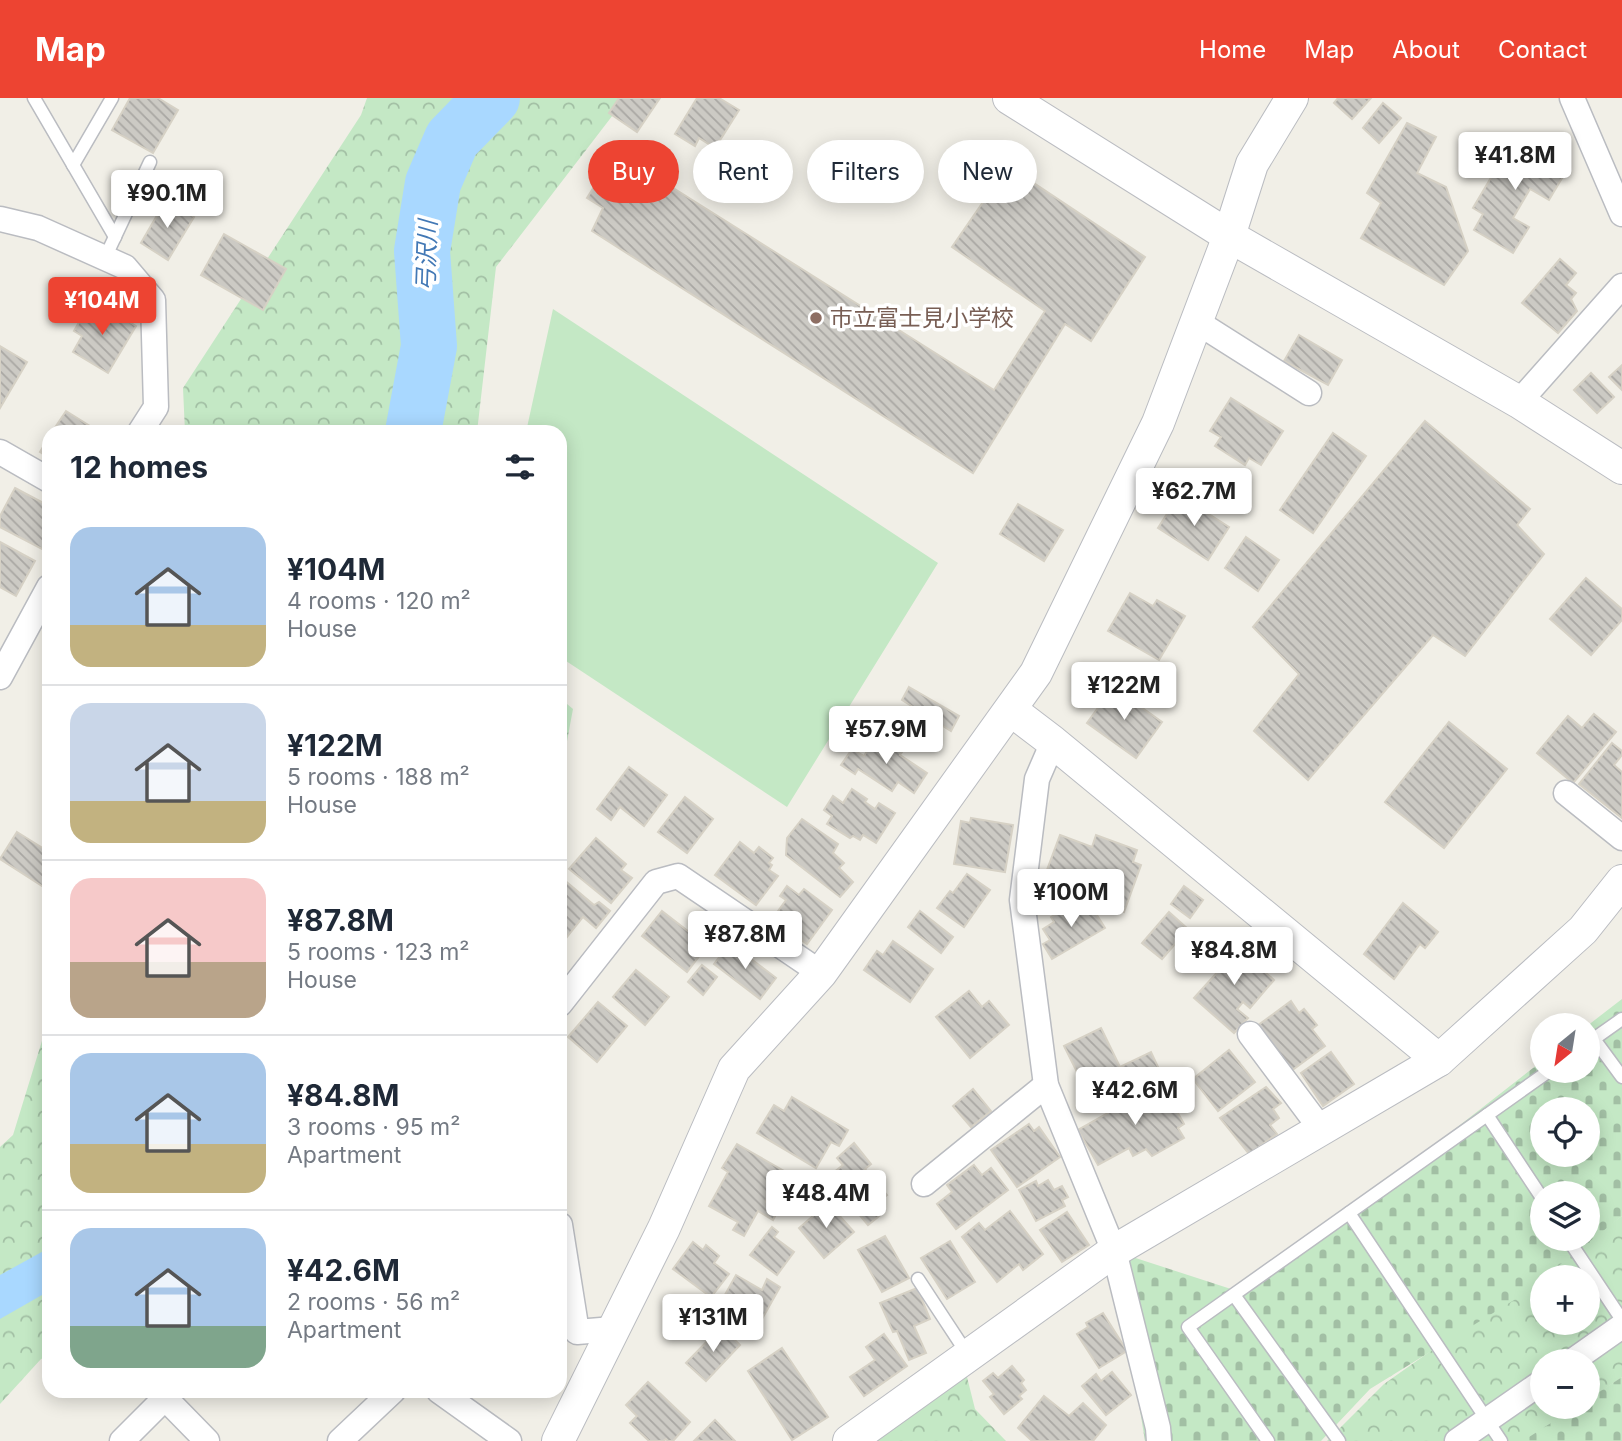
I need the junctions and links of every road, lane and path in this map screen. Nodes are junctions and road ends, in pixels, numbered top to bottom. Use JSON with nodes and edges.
{"nodes":[{"id":1,"x":34,"y":98,"type":"edge"},
{"id":2,"x":112,"y":98,"type":"edge"},
{"id":3,"x":1009,"y":98,"type":"edge"},
{"id":4,"x":1292,"y":98,"type":"edge"},
{"id":5,"x":1572,"y":98,"type":"edge"},
{"id":6,"x":150,"y":162,"type":"dead end"},
{"id":7,"x":73,"y":165,"type":"junction"},
{"id":8,"x":1622,"y":214,"type":"edge"},
{"id":9,"x":0,"y":219,"type":"edge"},
{"id":10,"x":1229,"y":236,"type":"junction"},
{"id":11,"x":110,"y":248,"type":"junction"},
{"id":12,"x":1622,"y":286,"type":"edge"},
{"id":13,"x":1197,"y":322,"type":"junction"},
{"id":14,"x":1310,"y":393,"type":"dead end"},
{"id":15,"x":1519,"y":402,"type":"junction"},
{"id":16,"x":144,"y":425,"type":"edge"},
{"id":17,"x":0,"y":452,"type":"edge"},
{"id":18,"x":1622,"y":468,"type":"edge"},
{"id":19,"x":42,"y":476,"type":"edge"},
{"id":20,"x":42,"y":600,"type":"edge"},
{"id":21,"x":0,"y":677,"type":"edge"},
{"id":22,"x":1011,"y":710,"type":"junction"},
{"id":23,"x":1054,"y":742,"type":"junction"},
{"id":24,"x":1566,"y":793,"type":"dead end"},
{"id":25,"x":1622,"y":838,"type":"edge"},
{"id":26,"x":1622,"y":881,"type":"edge"},
{"id":27,"x":821,"y":973,"type":"junction"},
{"id":28,"x":567,"y":995,"type":"edge"},
{"id":29,"x":1622,"y":1019,"type":"edge"},
{"id":30,"x":1250,"y":1034,"type":"dead end"},
{"id":31,"x":1600,"y":1035,"type":"edge"},
{"id":32,"x":1600,"y":1052,"type":"edge"},
{"id":33,"x":1439,"y":1059,"type":"junction"},
{"id":34,"x":1622,"y":1077,"type":"edge"},
{"id":35,"x":1532,"y":1083,"type":"edge"},
{"id":36,"x":1046,"y":1085,"type":"junction"},
{"id":37,"x":1487,"y":1115,"type":"junction"},
{"id":38,"x":1321,"y":1129,"type":"junction"},
{"id":39,"x":1531,"y":1181,"type":"edge"},
{"id":40,"x":924,"y":1184,"type":"dead end"},
{"id":41,"x":1349,"y":1213,"type":"junction"},
{"id":42,"x":1114,"y":1251,"type":"junction"},
{"id":43,"x":1577,"y":1251,"type":"edge"},
{"id":44,"x":918,"y":1279,"type":"dead end"},
{"id":45,"x":567,"y":1283,"type":"edge"},
{"id":46,"x":1234,"y":1295,"type":"junction"},
{"id":47,"x":1622,"y":1320,"type":"edge"},
{"id":48,"x":1622,"y":1326,"type":"edge"},
{"id":49,"x":613,"y":1329,"type":"junction"},
{"id":50,"x":1589,"y":1349,"type":"edge"},
{"id":51,"x":968,"y":1355,"type":"junction"},
{"id":52,"x":1530,"y":1390,"type":"edge"},
{"id":53,"x":166,"y":1398,"type":"edge"},
{"id":54,"x":171,"y":1398,"type":"edge"},
{"id":55,"x":386,"y":1398,"type":"edge"},
{"id":56,"x":449,"y":1398,"type":"edge"},
{"id":57,"x":1486,"y":1420,"type":"junction"},
{"id":58,"x":122,"y":1441,"type":"edge"},
{"id":59,"x":207,"y":1441,"type":"edge"},
{"id":60,"x":340,"y":1441,"type":"edge"},
{"id":61,"x":509,"y":1441,"type":"edge"},
{"id":62,"x":558,"y":1441,"type":"edge"},
{"id":63,"x":849,"y":1441,"type":"edge"},
{"id":64,"x":1159,"y":1441,"type":"edge"},
{"id":65,"x":1268,"y":1441,"type":"edge"},
{"id":66,"x":1339,"y":1441,"type":"edge"},
{"id":67,"x":1457,"y":1441,"type":"edge"},
{"id":68,"x":1501,"y":1441,"type":"edge"}],
"edges":[{"from":1,"to":7,"type":"lane"},
{"from":2,"to":7,"type":"lane"},
{"from":3,"to":10,"type":"street"},
{"from":4,"to":10,"type":"street"},
{"from":5,"to":8,"type":"street"},
{"from":6,"to":11,"type":"lane"},
{"from":7,"to":11,"type":"lane"},
{"from":9,"to":11,"type":"street"},
{"from":10,"to":13,"type":"street"},
{"from":10,"to":15,"type":"street"},
{"from":11,"to":16,"type":"street"},
{"from":12,"to":15,"type":"street"},
{"from":13,"to":14,"type":"street"},
{"from":13,"to":22,"type":"street"},
{"from":15,"to":18,"type":"street"},
{"from":17,"to":19,"type":"street"},
{"from":20,"to":21,"type":"street"},
{"from":22,"to":23,"type":"street"},
{"from":22,"to":27,"type":"street"},
{"from":23,"to":33,"type":"street"},
{"from":23,"to":36,"type":"street"},
{"from":24,"to":25,"type":"street"},
{"from":26,"to":33,"type":"street"},
{"from":27,"to":28,"type":"street"},
{"from":27,"to":49,"type":"street"},
{"from":29,"to":31,"type":"lane"},
{"from":30,"to":38,"type":"street"},
{"from":32,"to":34,"type":"lane"},
{"from":33,"to":38,"type":"street"},
{"from":35,"to":37,"type":"lane"},
{"from":36,"to":40,"type":"street"},
{"from":36,"to":42,"type":"street"},
{"from":37,"to":39,"type":"lane"},
{"from":37,"to":41,"type":"lane"},
{"from":38,"to":42,"type":"street"},
{"from":41,"to":46,"type":"lane"},
{"from":41,"to":57,"type":"lane"},
{"from":42,"to":51,"type":"street"},
{"from":42,"to":64,"type":"street"},
{"from":43,"to":47,"type":"lane"},
{"from":44,"to":51,"type":"lane"},
{"from":45,"to":49,"type":"street"},
{"from":46,"to":65,"type":"lane"},
{"from":46,"to":66,"type":"lane"},
{"from":48,"to":50,"type":"street"},
{"from":49,"to":62,"type":"street"},
{"from":51,"to":63,"type":"street"},
{"from":52,"to":57,"type":"street"},
{"from":53,"to":58,"type":"street"},
{"from":54,"to":59,"type":"street"},
{"from":55,"to":60,"type":"street"},
{"from":56,"to":61,"type":"street"},
{"from":57,"to":67,"type":"street"},
{"from":57,"to":68,"type":"lane"}]}
